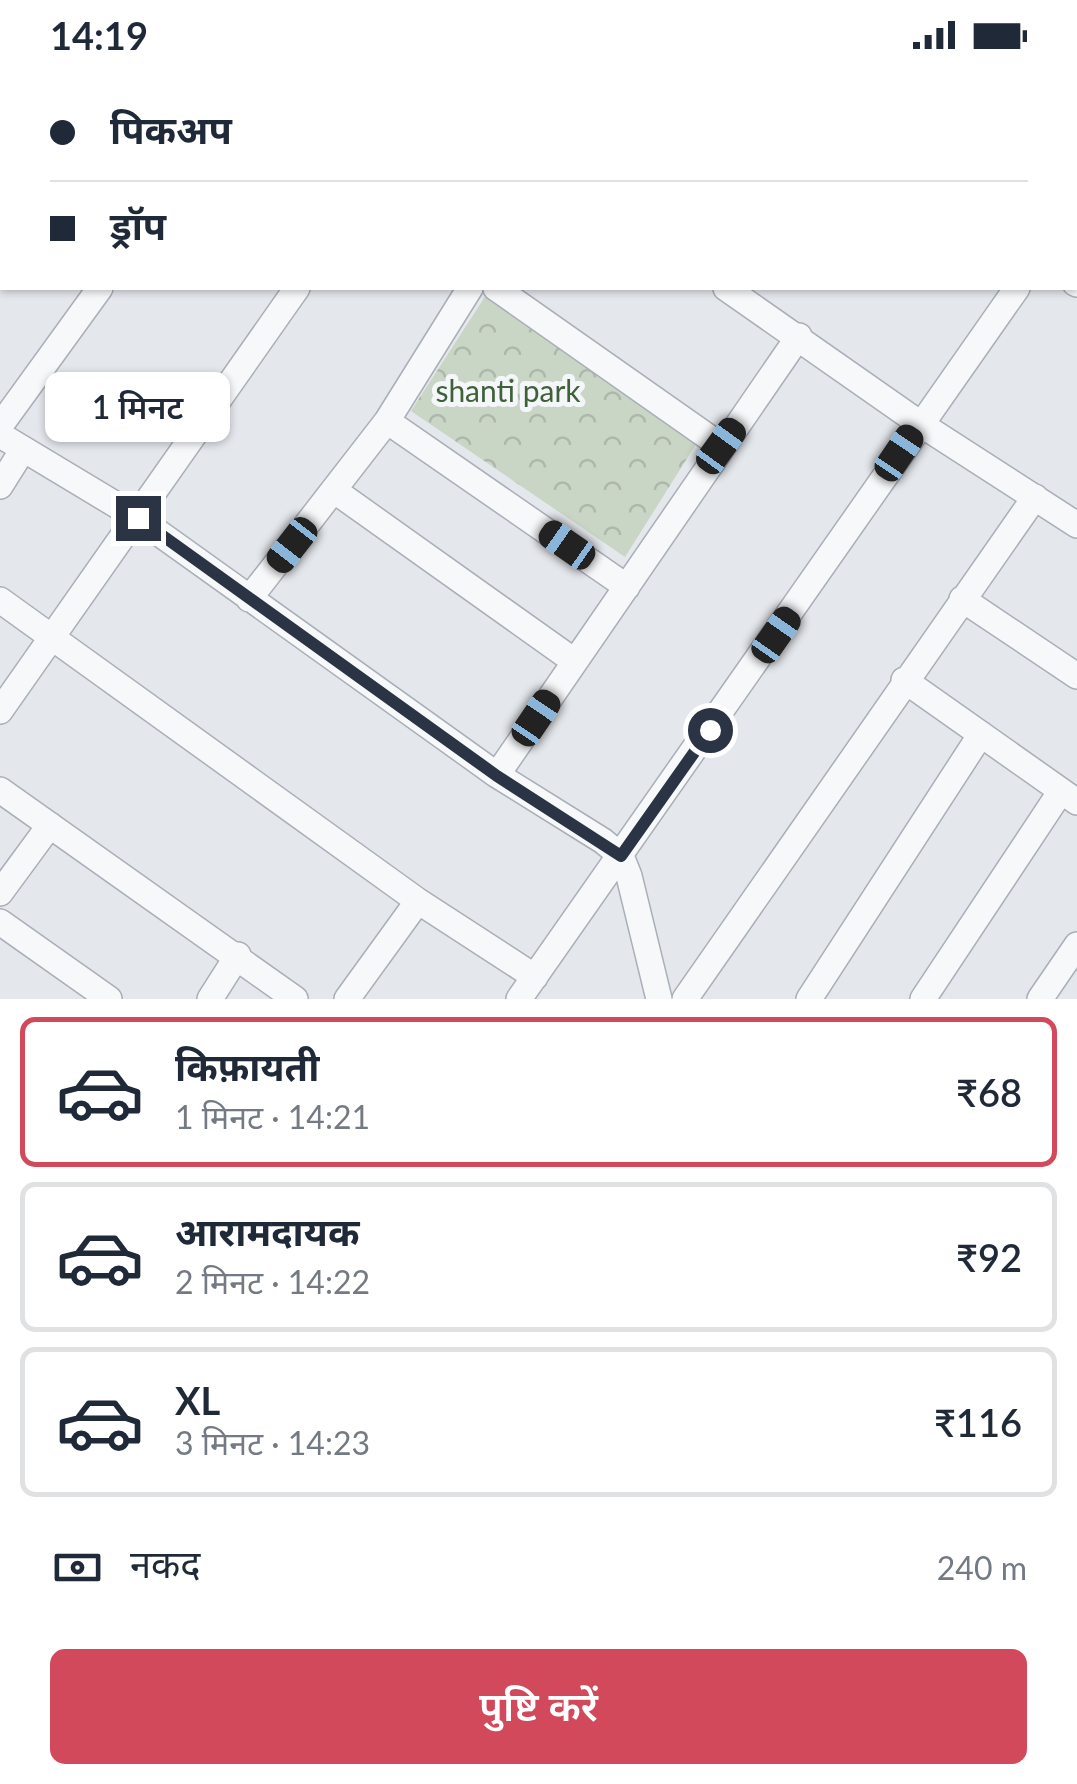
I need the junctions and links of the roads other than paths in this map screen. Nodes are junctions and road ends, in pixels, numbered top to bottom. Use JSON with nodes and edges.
{"nodes":[{"id":1,"x":99,"y":290,"type":"edge"},
{"id":2,"x":296,"y":290,"type":"edge"},
{"id":3,"x":469,"y":290,"type":"edge"},
{"id":4,"x":499,"y":290,"type":"edge"},
{"id":5,"x":729,"y":290,"type":"edge"},
{"id":6,"x":1016,"y":290,"type":"edge"},
{"id":7,"x":800,"y":336,"type":"junction"},
{"id":8,"x":387,"y":420,"type":"junction"},
{"id":9,"x":919,"y":423,"type":"junction"},
{"id":10,"x":0,"y":426,"type":"edge"},
{"id":11,"x":0,"y":435,"type":"edge"},
{"id":12,"x":721,"y":446,"type":"junction"},
{"id":13,"x":22,"y":451,"type":"junction"},
{"id":14,"x":0,"y":486,"type":"edge"},
{"id":15,"x":335,"y":491,"type":"junction"},
{"id":16,"x":1035,"y":497,"type":"junction"},
{"id":17,"x":138,"y":518,"type":"junction"},
{"id":18,"x":1077,"y":525,"type":"edge"},
{"id":19,"x":627,"y":587,"type":"junction"},
{"id":20,"x":249,"y":599,"type":"junction"},
{"id":21,"x":962,"y":599,"type":"junction"},
{"id":22,"x":0,"y":600,"type":"edge"},
{"id":23,"x":53,"y":636,"type":"junction"},
{"id":24,"x":574,"y":661,"type":"junction"},
{"id":25,"x":1077,"y":676,"type":"edge"},
{"id":26,"x":904,"y":680,"type":"junction"},
{"id":27,"x":0,"y":711,"type":"edge"},
{"id":28,"x":981,"y":734,"type":"junction"},
{"id":29,"x":497,"y":776,"type":"junction"},
{"id":30,"x":0,"y":790,"type":"edge"},
{"id":31,"x":1069,"y":797,"type":"edge"},
{"id":32,"x":50,"y":825,"type":"junction"},
{"id":33,"x":621,"y":856,"type":"junction"},
{"id":34,"x":0,"y":893,"type":"edge"},
{"id":35,"x":418,"y":900,"type":"junction"},
{"id":36,"x":0,"y":922,"type":"edge"},
{"id":37,"x":1077,"y":944,"type":"edge"},
{"id":38,"x":238,"y":955,"type":"junction"},
{"id":39,"x":534,"y":977,"type":"junction"},
{"id":40,"x":811,"y":998,"type":"edge"},
{"id":41,"x":109,"y":999,"type":"edge"},
{"id":42,"x":210,"y":999,"type":"edge"},
{"id":43,"x":295,"y":999,"type":"edge"},
{"id":44,"x":347,"y":999,"type":"edge"},
{"id":45,"x":519,"y":999,"type":"edge"},
{"id":46,"x":659,"y":999,"type":"edge"},
{"id":47,"x":685,"y":999,"type":"edge"},
{"id":48,"x":923,"y":999,"type":"edge"},
{"id":49,"x":1040,"y":999,"type":"edge"}],
"edges":[{"from":1,"to":10,"type":"street"},
{"from":2,"to":17,"type":"street"},
{"from":3,"to":8,"type":"street"},
{"from":4,"to":12,"type":"street"},
{"from":5,"to":7,"type":"street"},
{"from":6,"to":9,"type":"street"},
{"from":7,"to":9,"type":"street"},
{"from":7,"to":12,"type":"street"},
{"from":8,"to":15,"type":"street"},
{"from":8,"to":19,"type":"street"},
{"from":9,"to":16,"type":"street"},
{"from":9,"to":33,"type":"street"},
{"from":11,"to":13,"type":"street"},
{"from":12,"to":19,"type":"street"},
{"from":13,"to":14,"type":"street"},
{"from":13,"to":17,"type":"street"},
{"from":15,"to":20,"type":"street"},
{"from":15,"to":24,"type":"street"},
{"from":16,"to":18,"type":"street"},
{"from":16,"to":21,"type":"street"},
{"from":17,"to":20,"type":"street"},
{"from":17,"to":23,"type":"street"},
{"from":19,"to":24,"type":"street"},
{"from":20,"to":29,"type":"street"},
{"from":21,"to":25,"type":"street"},
{"from":21,"to":26,"type":"street"},
{"from":22,"to":23,"type":"street"},
{"from":23,"to":27,"type":"street"},
{"from":23,"to":35,"type":"street"},
{"from":24,"to":29,"type":"street"},
{"from":26,"to":28,"type":"street"},
{"from":26,"to":47,"type":"street"},
{"from":28,"to":31,"type":"street"},
{"from":28,"to":40,"type":"street"},
{"from":29,"to":33,"type":"street"},
{"from":30,"to":32,"type":"street"},
{"from":31,"to":48,"type":"street"},
{"from":32,"to":34,"type":"street"},
{"from":32,"to":38,"type":"street"},
{"from":33,"to":39,"type":"street"},
{"from":33,"to":46,"type":"street"},
{"from":35,"to":39,"type":"street"},
{"from":35,"to":44,"type":"street"},
{"from":36,"to":41,"type":"street"},
{"from":37,"to":49,"type":"street"},
{"from":38,"to":42,"type":"street"},
{"from":38,"to":43,"type":"street"},
{"from":39,"to":45,"type":"street"}]}
